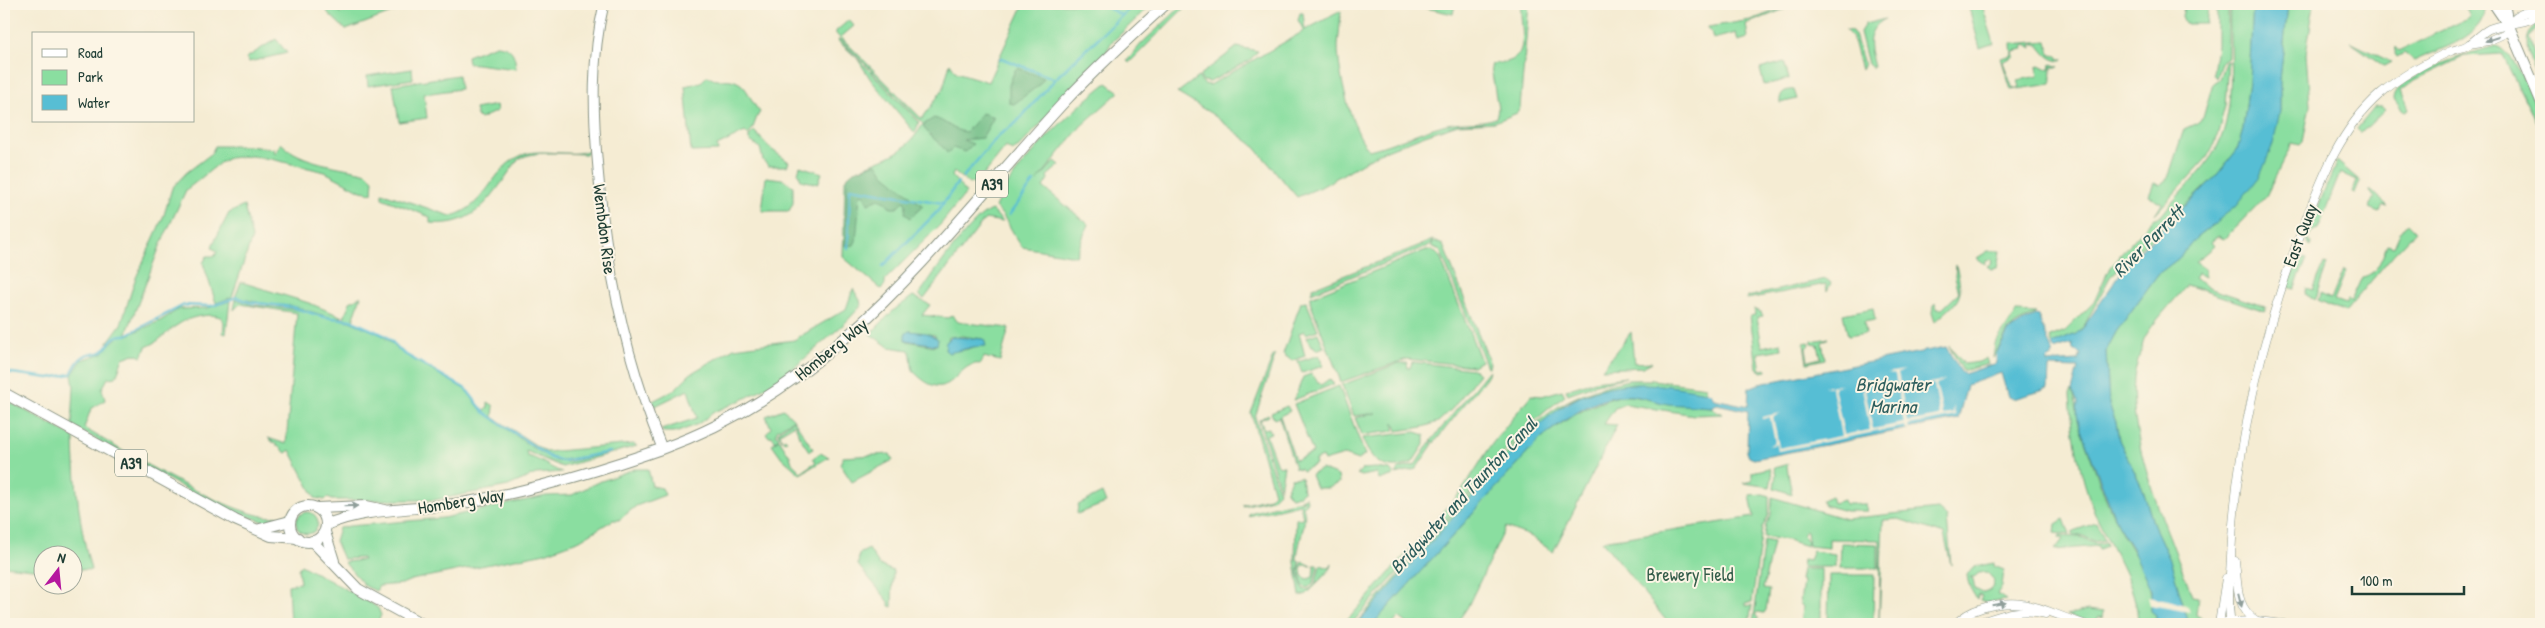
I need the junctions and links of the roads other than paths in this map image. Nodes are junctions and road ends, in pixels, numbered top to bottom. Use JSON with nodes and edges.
{"nodes":[{"id":1,"x":604,"y":4,"type":"edge"},
{"id":2,"x":1166,"y":4,"type":"edge"},
{"id":3,"x":2494,"y":4,"type":"edge"},
{"id":4,"x":2504,"y":4,"type":"edge"},
{"id":5,"x":2526,"y":4,"type":"edge"},
{"id":6,"x":2541,"y":11,"type":"edge"},
{"id":7,"x":2508,"y":24,"type":"junction"},
{"id":8,"x":2541,"y":101,"type":"edge"},
{"id":9,"x":4,"y":393,"type":"edge"},
{"id":10,"x":662,"y":448,"type":"junction"},
{"id":11,"x":317,"y":508,"type":"junction"},
{"id":12,"x":385,"y":510,"type":"junction"},
{"id":13,"x":290,"y":521,"type":"junction"},
{"id":14,"x":260,"y":529,"type":"junction"},
{"id":15,"x":325,"y":529,"type":"junction"},
{"id":16,"x":2232,"y":537,"type":"junction"},
{"id":17,"x":298,"y":538,"type":"junction"},
{"id":18,"x":312,"y":541,"type":"junction"},
{"id":19,"x":334,"y":562,"type":"junction"},
{"id":20,"x":2219,"y":615,"type":"junction"},
{"id":21,"x":2258,"y":621,"type":"junction"},
{"id":22,"x":2231,"y":623,"type":"edge"},
{"id":23,"x":422,"y":624,"type":"edge"},
{"id":24,"x":1956,"y":624,"type":"edge"},
{"id":25,"x":1975,"y":624,"type":"edge"},
{"id":26,"x":2073,"y":624,"type":"edge"},
{"id":27,"x":2084,"y":624,"type":"edge"},
{"id":28,"x":2211,"y":624,"type":"edge"},
{"id":29,"x":2219,"y":624,"type":"edge"},
{"id":30,"x":2284,"y":624,"type":"edge"}],
"edges":[{"from":1,"to":10,"type":"main road","name":"Wembdon Rise"},
{"from":2,"to":10,"type":"main road","name":"Homberg Way","number":"A39"},
{"from":3,"to":7,"type":"main road"},
{"from":4,"to":7,"type":"main road"},
{"from":5,"to":6,"type":"street"},
{"from":6,"to":7,"type":"street","name":"East Quay"},
{"from":7,"to":8,"type":"main road"},
{"from":7,"to":16,"type":"street","name":"East Quay"},
{"from":9,"to":14,"type":"main road","number":"A39"},
{"from":10,"to":12,"type":"main road","name":"Homberg Way","number":"A39"},
{"from":11,"to":12,"type":"main road","name":"Homberg Way","number":"A39","one_way":true},
{"from":11,"to":13,"type":"main road","number":"A39"},
{"from":11,"to":15,"type":"main road"},
{"from":12,"to":15,"type":"main road","name":"Homberg Way","number":"A39"},
{"from":13,"to":14,"type":"main road","number":"A39"},
{"from":13,"to":17,"type":"main road"},
{"from":14,"to":17,"type":"main road","number":"A39"},
{"from":15,"to":18,"type":"main road","number":"A39"},
{"from":15,"to":19,"type":"main road"},
{"from":16,"to":20,"type":"street","name":"East Quay"},
{"from":16,"to":21,"type":"street","name":"East Quay","one_way":true},
{"from":16,"to":22,"type":"street","name":"East Quay"},
{"from":17,"to":18,"type":"main road","number":"A39"},
{"from":18,"to":19,"type":"main road"},
{"from":19,"to":23,"type":"main road"},
{"from":20,"to":28,"type":"street"},
{"from":20,"to":29,"type":"street","name":"East Quay"},
{"from":21,"to":22,"type":"street"},
{"from":21,"to":30,"type":"street"},
{"from":22,"to":29,"type":"street"},
{"from":24,"to":27,"type":"street","one_way":true},
{"from":25,"to":26,"type":"street"}]}
